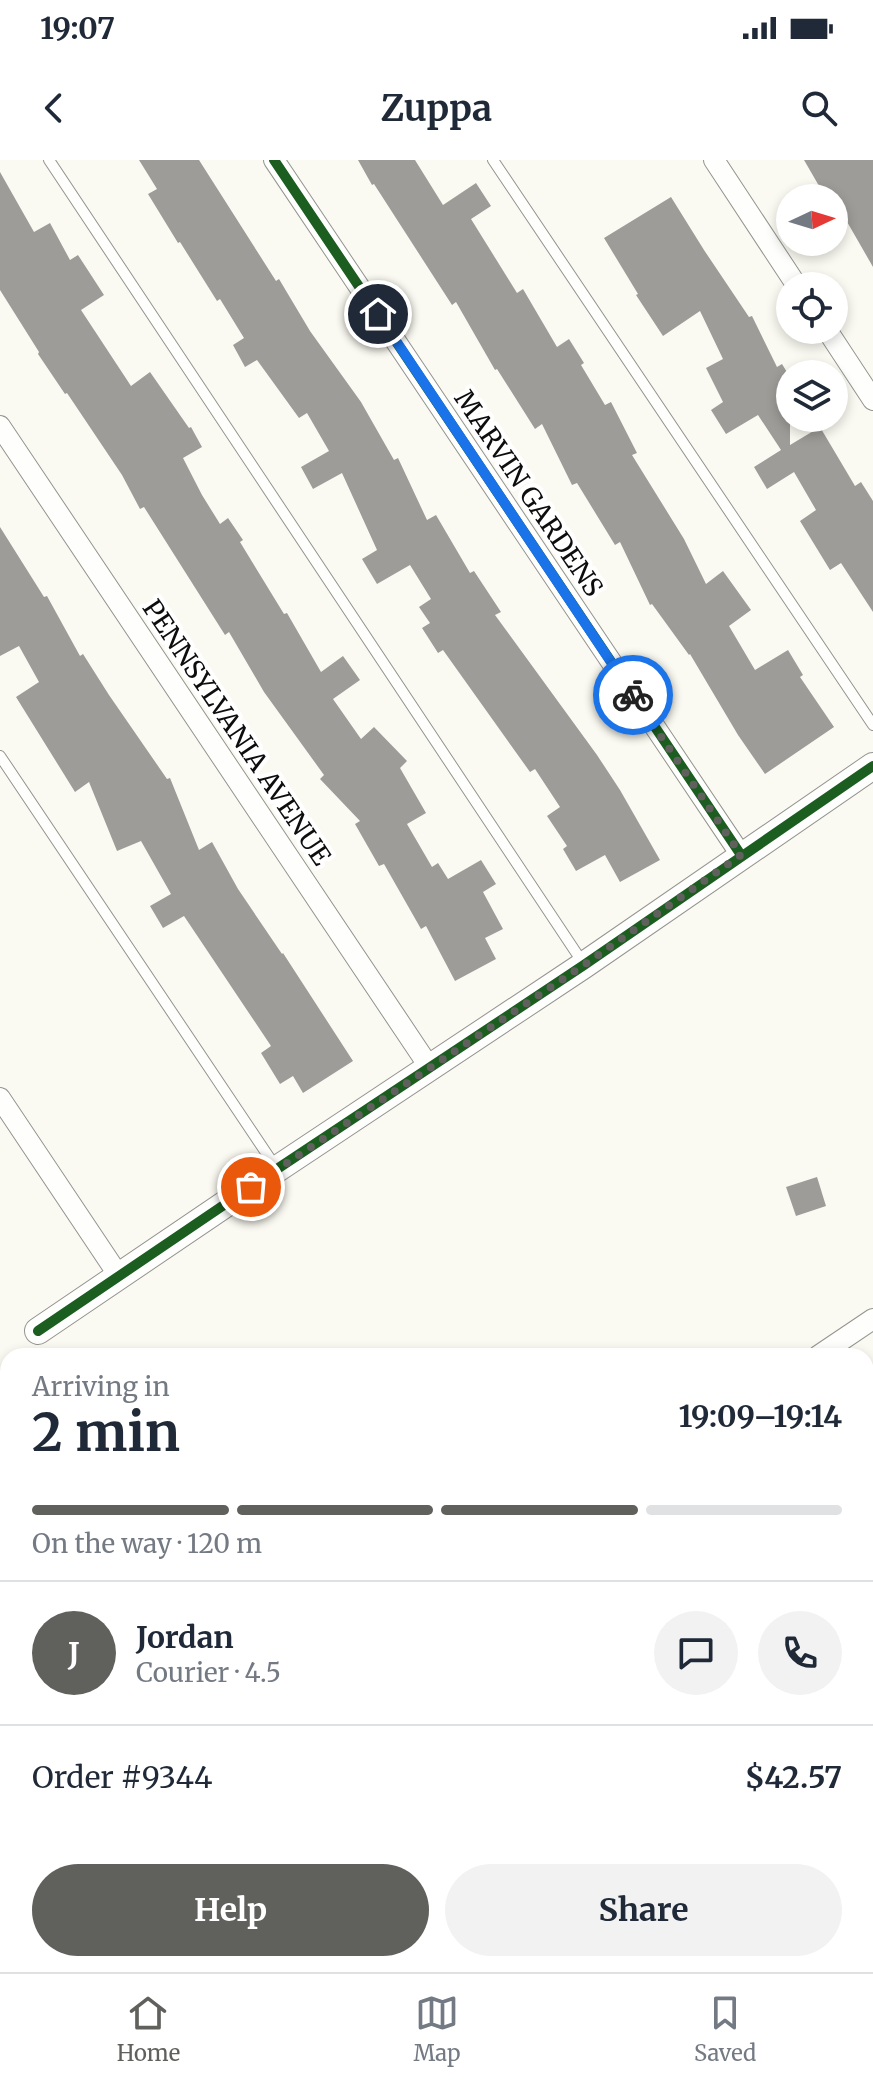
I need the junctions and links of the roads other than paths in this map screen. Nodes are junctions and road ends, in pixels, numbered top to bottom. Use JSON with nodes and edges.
{"nodes":[{"id":1,"x":49,"y":160,"type":"edge"},
{"id":2,"x":274,"y":160,"type":"edge"},
{"id":3,"x":493,"y":160,"type":"edge"},
{"id":4,"x":714,"y":160,"type":"edge"},
{"id":5,"x":788,"y":272,"type":"edge"},
{"id":6,"x":836,"y":344,"type":"edge"},
{"id":7,"x":873,"y":400,"type":"edge"},
{"id":8,"x":0,"y":426,"type":"edge"},
{"id":9,"x":873,"y":725,"type":"edge"},
{"id":10,"x":0,"y":756,"type":"edge"},
{"id":11,"x":873,"y":766,"type":"edge"},
{"id":12,"x":741,"y":855,"type":"junction"},
{"id":13,"x":584,"y":965,"type":"junction"},
{"id":14,"x":430,"y":1068,"type":"junction"},
{"id":15,"x":0,"y":1098,"type":"edge"},
{"id":16,"x":277,"y":1169,"type":"junction"},
{"id":17,"x":119,"y":1276,"type":"junction"},
{"id":18,"x":873,"y":1319,"type":"edge"},
{"id":19,"x":38,"y":1331,"type":"dead end"},
{"id":20,"x":830,"y":1348,"type":"edge"}],
"edges":[{"from":1,"to":13,"type":"lane"},
{"from":2,"to":12,"type":"street","name":"MARVIN GARDENS"},
{"from":3,"to":9,"type":"lane"},
{"from":4,"to":5,"type":"street"},
{"from":6,"to":7,"type":"street"},
{"from":8,"to":14,"type":"street","name":"PENNSYLVANIA AVENUE"},
{"from":10,"to":16,"type":"lane"},
{"from":11,"to":12,"type":"street"},
{"from":12,"to":13,"type":"street"},
{"from":13,"to":14,"type":"street"},
{"from":14,"to":16,"type":"street"},
{"from":15,"to":17,"type":"street"},
{"from":16,"to":17,"type":"street"},
{"from":17,"to":19,"type":"street"},
{"from":18,"to":20,"type":"street"}]}
